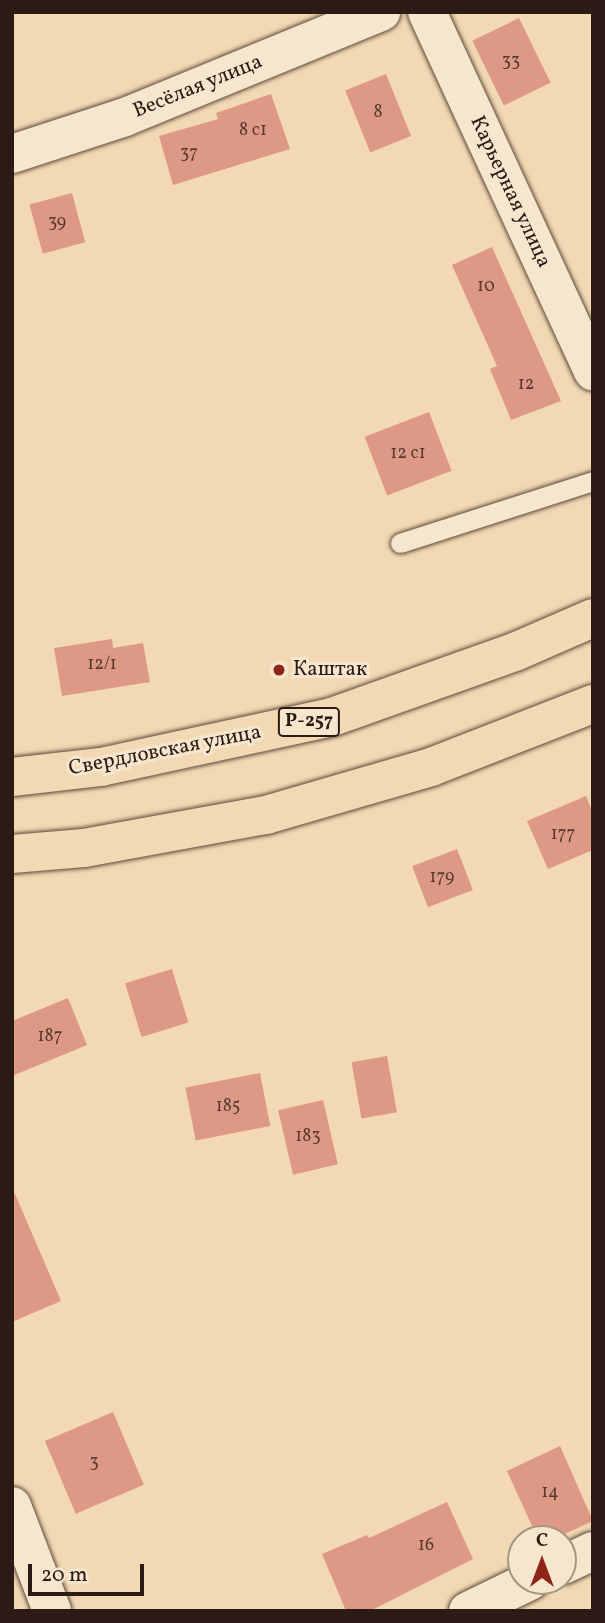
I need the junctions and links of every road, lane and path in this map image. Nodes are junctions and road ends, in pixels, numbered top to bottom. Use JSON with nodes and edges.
{"nodes":[{"id":1,"x":381,"y":12,"type":"edge"},
{"id":2,"x":427,"y":12,"type":"edge"},
{"id":3,"x":12,"y":154,"type":"edge"},
{"id":4,"x":593,"y":371,"type":"edge"},
{"id":5,"x":593,"y":481,"type":"edge"},
{"id":6,"x":400,"y":543,"type":"dead end"},
{"id":7,"x":593,"y":618,"type":"edge"},
{"id":8,"x":593,"y":704,"type":"edge"},
{"id":9,"x":12,"y":777,"type":"edge"},
{"id":10,"x":12,"y":854,"type":"edge"},
{"id":11,"x":12,"y":1506,"type":"edge"},
{"id":12,"x":593,"y":1551,"type":"edge"},
{"id":13,"x":577,"y":1558,"type":"edge"},
{"id":14,"x":507,"y":1592,"type":"edge"},
{"id":15,"x":52,"y":1611,"type":"edge"},
{"id":16,"x":468,"y":1611,"type":"edge"}],
"edges":[{"from":1,"to":3,"type":"street","name":"Весёлая улица"},
{"from":2,"to":4,"type":"street","name":"Карьерная улица"},
{"from":5,"to":6,"type":"lane"},
{"from":7,"to":9,"type":"highway","name":"Свердловская улица","number":"Р-257"},
{"from":8,"to":10,"type":"highway"},
{"from":11,"to":15,"type":"street"},
{"from":12,"to":13,"type":"street"},
{"from":14,"to":16,"type":"street"}]}
